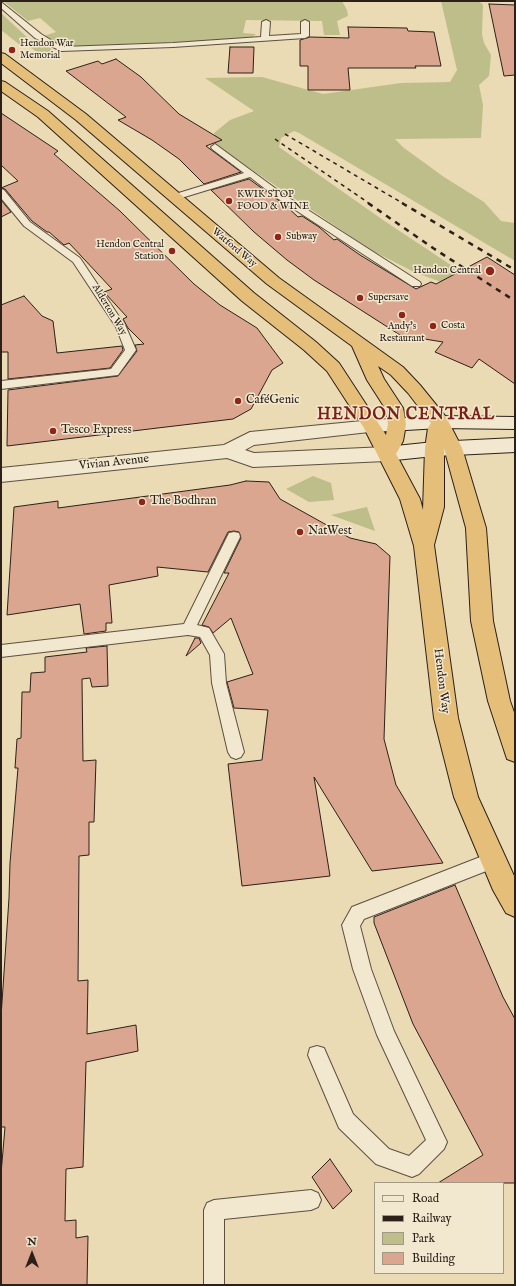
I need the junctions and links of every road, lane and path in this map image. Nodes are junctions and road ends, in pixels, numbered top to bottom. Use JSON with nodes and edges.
{"nodes":[{"id":1,"x":1,"y":4,"type":"edge"},
{"id":2,"x":266,"y":22,"type":"dead end"},
{"id":3,"x":305,"y":22,"type":"dead end"},
{"id":4,"x":265,"y":39,"type":"junction"},
{"id":5,"x":1,"y":57,"type":"edge"},
{"id":6,"x":1,"y":85,"type":"edge"},
{"id":7,"x":215,"y":147,"type":"dead end"},
{"id":8,"x":251,"y":174,"type":"junction"},
{"id":9,"x":1,"y":192,"type":"edge"},
{"id":10,"x":175,"y":197,"type":"junction"},
{"id":11,"x":416,"y":284,"type":"dead end"},
{"id":12,"x":358,"y":343,"type":"junction"},
{"id":13,"x":1,"y":385,"type":"edge"},
{"id":14,"x":440,"y":422,"type":"junction"},
{"id":15,"x":515,"y":423,"type":"edge"},
{"id":16,"x":397,"y":424,"type":"junction"},
{"id":17,"x":372,"y":426,"type":"junction"},
{"id":18,"x":515,"y":445,"type":"edge"},
{"id":19,"x":444,"y":449,"type":"junction"},
{"id":20,"x":228,"y":451,"type":"junction"},
{"id":21,"x":386,"y":454,"type":"junction"},
{"id":22,"x":1,"y":475,"type":"edge"},
{"id":23,"x":234,"y":537,"type":"dead end"},
{"id":24,"x":424,"y":546,"type":"junction"},
{"id":25,"x":188,"y":629,"type":"junction"},
{"id":26,"x":1,"y":651,"type":"edge"},
{"id":27,"x":236,"y":752,"type":"dead end"},
{"id":28,"x":515,"y":752,"type":"edge"},
{"id":29,"x":493,"y":860,"type":"junction"},
{"id":30,"x":515,"y":904,"type":"edge"},
{"id":31,"x":317,"y":1055,"type":"dead end"},
{"id":32,"x":311,"y":1200,"type":"dead end"},
{"id":33,"x":214,"y":1285,"type":"edge"}],
"edges":[{"from":1,"to":4,"type":"lane"},
{"from":2,"to":4,"type":"lane"},
{"from":3,"to":4,"type":"lane"},
{"from":5,"to":10,"type":"highway","name":"Watford Way"},
{"from":6,"to":17,"type":"highway"},
{"from":7,"to":8,"type":"lane"},
{"from":8,"to":10,"type":"lane"},
{"from":8,"to":11,"type":"lane"},
{"from":9,"to":13,"type":"lane","name":"Alderton Way"},
{"from":10,"to":12,"type":"highway","name":"Watford Way"},
{"from":12,"to":14,"type":"highway","name":"Watford Way"},
{"from":12,"to":16,"type":"highway"},
{"from":14,"to":15,"type":"street","name":"Vivian Avenue"},
{"from":14,"to":16,"type":"street","name":"Vivian Avenue"},
{"from":14,"to":19,"type":"highway"},
{"from":16,"to":17,"type":"street","name":"Vivian Avenue"},
{"from":16,"to":21,"type":"highway"},
{"from":17,"to":20,"type":"street","name":"Vivian Avenue"},
{"from":17,"to":21,"type":"highway"},
{"from":18,"to":19,"type":"street","name":"Vivian Avenue"},
{"from":19,"to":21,"type":"street","name":"Vivian Avenue"},
{"from":19,"to":24,"type":"highway"},
{"from":19,"to":28,"type":"highway"},
{"from":20,"to":21,"type":"street","name":"Vivian Avenue"},
{"from":20,"to":22,"type":"street","name":"Vivian Avenue"},
{"from":21,"to":24,"type":"highway","name":"Hendon Way"},
{"from":23,"to":25,"type":"lane"},
{"from":24,"to":29,"type":"highway","name":"Hendon Way"},
{"from":25,"to":26,"type":"lane"},
{"from":25,"to":27,"type":"lane"},
{"from":29,"to":30,"type":"highway","name":"Hendon Way"},
{"from":29,"to":31,"type":"lane"},
{"from":32,"to":33,"type":"lane"}]}
